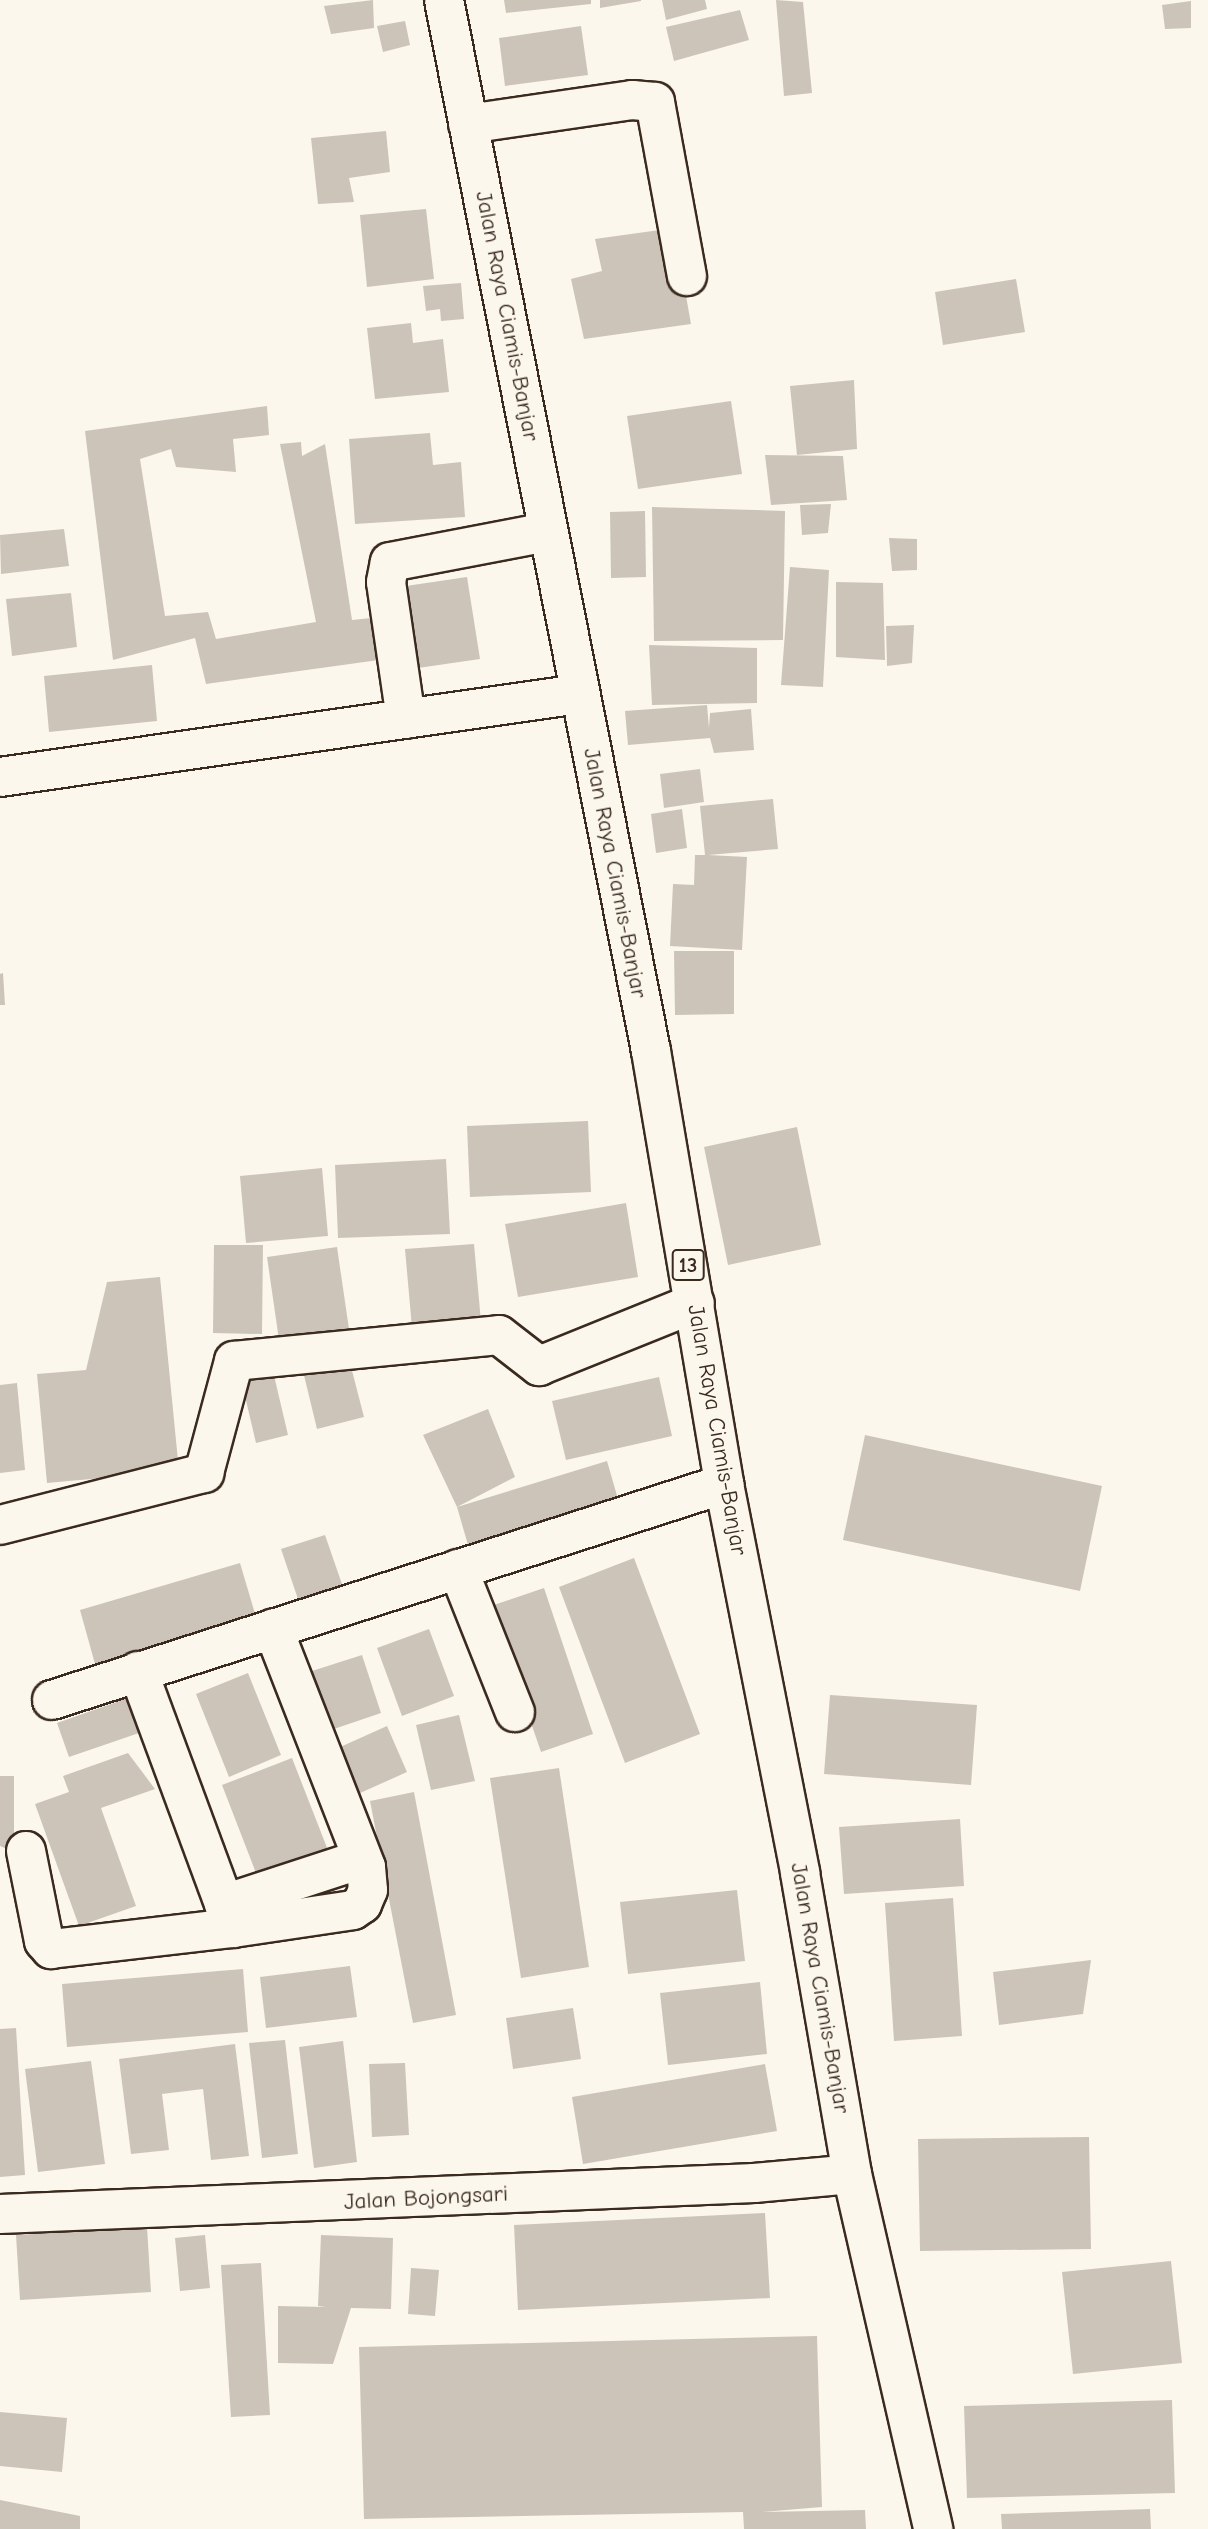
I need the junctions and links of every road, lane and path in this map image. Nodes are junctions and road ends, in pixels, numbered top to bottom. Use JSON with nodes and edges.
{"nodes":[{"id":1,"x":444,"y":0,"type":"edge"},
{"id":2,"x":468,"y":124,"type":"junction"},
{"id":3,"x":687,"y":276,"type":"dead end"},
{"id":4,"x":548,"y":533,"type":"junction"},
{"id":5,"x":579,"y":694,"type":"junction"},
{"id":6,"x":406,"y":719,"type":"junction"},
{"id":7,"x":0,"y":777,"type":"edge"},
{"id":8,"x":695,"y":1303,"type":"junction"},
{"id":9,"x":724,"y":1483,"type":"junction"},
{"id":10,"x":0,"y":1525,"type":"edge"},
{"id":11,"x":458,"y":1569,"type":"junction"},
{"id":12,"x":273,"y":1628,"type":"junction"},
{"id":13,"x":138,"y":1671,"type":"junction"},
{"id":14,"x":52,"y":1700,"type":"dead end"},
{"id":15,"x":515,"y":1712,"type":"dead end"},
{"id":16,"x":26,"y":1851,"type":"dead end"},
{"id":17,"x":228,"y":1916,"type":"junction"},
{"id":18,"x":852,"y":2174,"type":"junction"},
{"id":19,"x":0,"y":2214,"type":"edge"},
{"id":20,"x":933,"y":2529,"type":"edge"}],
"edges":[{"from":1,"to":2,"type":"main road","name":"Jalan Raya Ciamis-Banjar","number":"13"},
{"from":2,"to":3,"type":"main road"},
{"from":2,"to":4,"type":"main road","name":"Jalan Raya Ciamis-Banjar","number":"13"},
{"from":4,"to":5,"type":"main road","name":"Jalan Raya Ciamis-Banjar","number":"13"},
{"from":4,"to":6,"type":"main road"},
{"from":5,"to":6,"type":"main road"},
{"from":5,"to":8,"type":"main road","name":"Jalan Raya Ciamis-Banjar","number":"13"},
{"from":6,"to":7,"type":"main road"},
{"from":8,"to":9,"type":"main road","name":"Jalan Raya Ciamis-Banjar","number":"13"},
{"from":8,"to":10,"type":"main road"},
{"from":9,"to":11,"type":"main road"},
{"from":9,"to":18,"type":"main road","name":"Jalan Raya Ciamis-Banjar","number":"13"},
{"from":11,"to":12,"type":"main road"},
{"from":11,"to":15,"type":"main road"},
{"from":12,"to":13,"type":"main road"},
{"from":12,"to":17,"type":"main road"},
{"from":13,"to":14,"type":"main road"},
{"from":13,"to":17,"type":"main road"},
{"from":16,"to":17,"type":"main road"},
{"from":18,"to":19,"type":"main road","name":"Jalan Bojongsari"},
{"from":18,"to":20,"type":"main road","name":"Jalan Raya Ciamis-Banjar","number":"13"}]}
